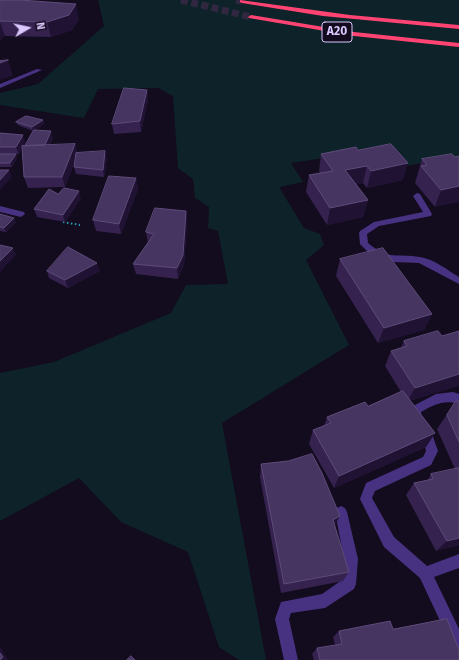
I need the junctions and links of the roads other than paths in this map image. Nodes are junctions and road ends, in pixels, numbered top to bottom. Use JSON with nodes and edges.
{"nodes":[{"id":1,"x":242,"y":1,"type":"dead end"},
{"id":2,"x":250,"y":17,"type":"tunnel mouth"},
{"id":3,"x":459,"y":27,"type":"edge"},
{"id":4,"x":459,"y":45,"type":"edge"},
{"id":5,"x":39,"y":70,"type":"dead end"},
{"id":6,"x":0,"y":86,"type":"edge"},
{"id":7,"x":417,"y":196,"type":"dead end"},
{"id":8,"x":0,"y":210,"type":"edge"},
{"id":9,"x":21,"y":214,"type":"dead end"},
{"id":10,"x":459,"y":281,"type":"edge"},
{"id":11,"x":459,"y":399,"type":"edge"},
{"id":12,"x":341,"y":512,"type":"dead end"},
{"id":13,"x":459,"y":561,"type":"edge"},
{"id":14,"x":425,"y":573,"type":"junction"},
{"id":15,"x":459,"y":649,"type":"edge"},
{"id":16,"x":290,"y":660,"type":"edge"}],
"edges":[{"from":1,"to":3,"type":"highway","number":"A20"},
{"from":2,"to":4,"type":"highway","number":"A20"},
{"from":5,"to":6,"type":"street"},
{"from":7,"to":10,"type":"street"},
{"from":8,"to":9,"type":"street"},
{"from":11,"to":14,"type":"street"},
{"from":12,"to":16,"type":"street"},
{"from":13,"to":14,"type":"street"},
{"from":14,"to":15,"type":"street"}]}
